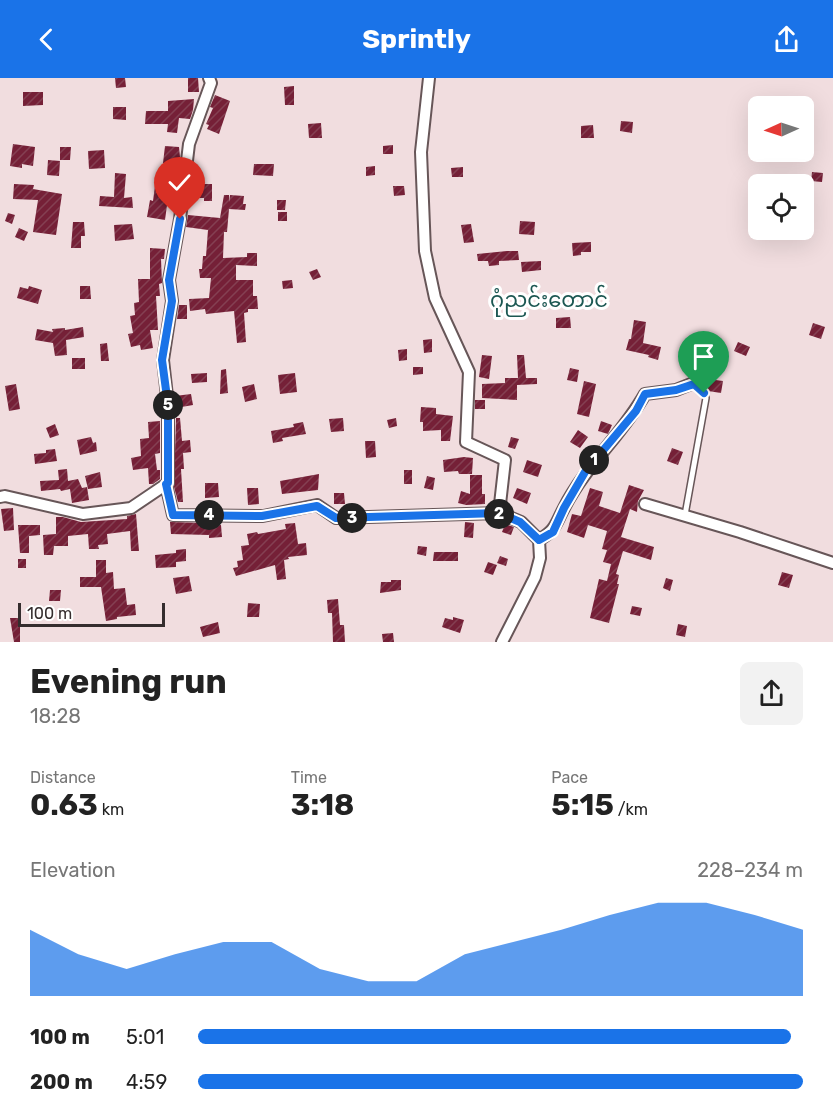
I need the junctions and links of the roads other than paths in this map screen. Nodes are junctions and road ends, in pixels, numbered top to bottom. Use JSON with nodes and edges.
{"nodes":[{"id":1,"x":209,"y":78,"type":"edge"},
{"id":2,"x":429,"y":78,"type":"edge"},
{"id":3,"x":697,"y":382,"type":"joint"},
{"id":4,"x":166,"y":484,"type":"junction"},
{"id":5,"x":0,"y":497,"type":"edge"},
{"id":6,"x":645,"y":504,"type":"dead end"},
{"id":7,"x":499,"y":513,"type":"junction"},
{"id":8,"x":685,"y":515,"type":"junction"},
{"id":9,"x":539,"y":540,"type":"junction"},
{"id":10,"x":833,"y":563,"type":"edge"},
{"id":11,"x":502,"y":642,"type":"edge"}],
"edges":[{"from":1,"to":4,"type":"street"},
{"from":2,"to":7,"type":"street"},
{"from":3,"to":8,"type":"lane"},
{"from":3,"to":9,"type":"street"},
{"from":4,"to":5,"type":"street"},
{"from":4,"to":7,"type":"street"},
{"from":6,"to":8,"type":"street"},
{"from":7,"to":9,"type":"street"},
{"from":8,"to":10,"type":"street"},
{"from":9,"to":11,"type":"street"}]}
